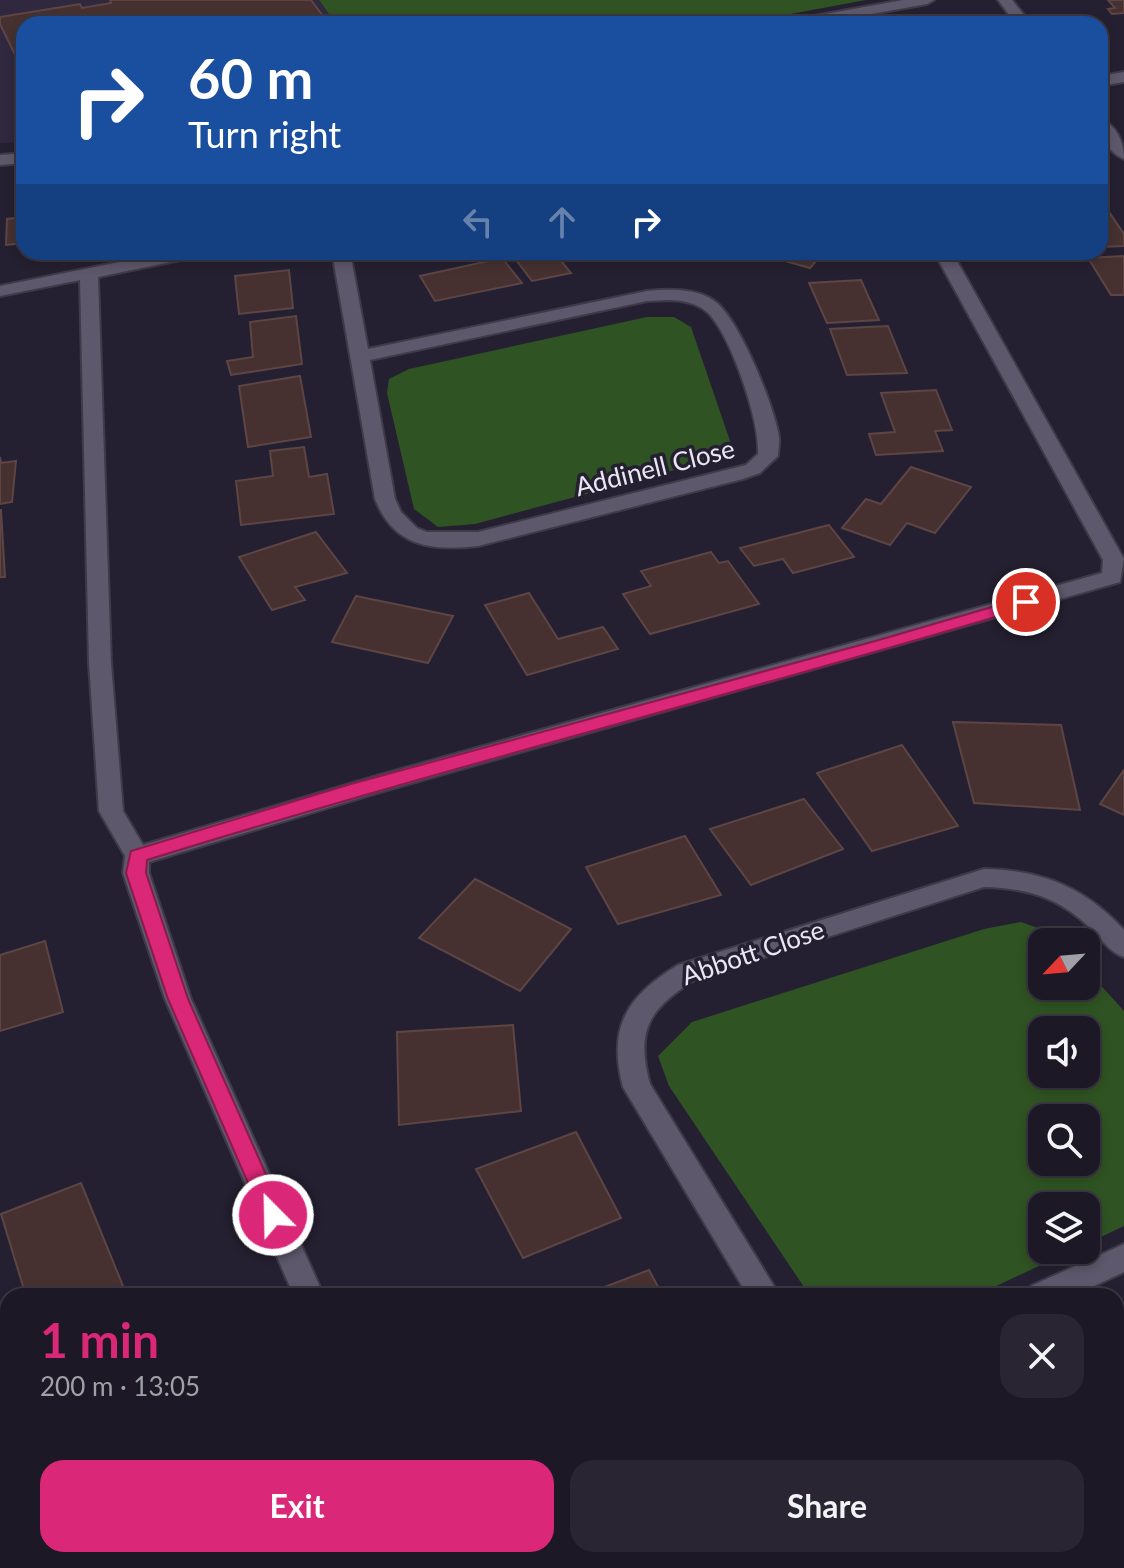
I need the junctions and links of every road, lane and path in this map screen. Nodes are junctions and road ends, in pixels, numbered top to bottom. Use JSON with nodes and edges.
{"nodes":[{"id":1,"x":927,"y":0,"type":"edge"},
{"id":2,"x":1005,"y":0,"type":"edge"},
{"id":3,"x":837,"y":16,"type":"edge"},
{"id":4,"x":1018,"y":16,"type":"edge"},
{"id":5,"x":1108,"y":133,"type":"edge"},
{"id":6,"x":1124,"y":154,"type":"edge"},
{"id":7,"x":158,"y":260,"type":"edge"},
{"id":8,"x":342,"y":260,"type":"edge"},
{"id":9,"x":947,"y":260,"type":"edge"},
{"id":10,"x":89,"y":275,"type":"junction"},
{"id":11,"x":0,"y":291,"type":"edge"},
{"id":12,"x":360,"y":356,"type":"junction"},
{"id":13,"x":1118,"y":581,"type":"edge"},
{"id":14,"x":137,"y":856,"type":"junction"},
{"id":15,"x":1124,"y":947,"type":"edge"},
{"id":16,"x":1124,"y":1257,"type":"edge"},
{"id":17,"x":305,"y":1288,"type":"edge"},
{"id":18,"x":760,"y":1288,"type":"edge"},
{"id":19,"x":1059,"y":1288,"type":"edge"}],
"edges":[{"from":1,"to":3,"type":"street"},
{"from":2,"to":4,"type":"street"},
{"from":5,"to":6,"type":"street"},
{"from":7,"to":10,"type":"street"},
{"from":8,"to":12,"type":"street","name":"Addinell Close"},
{"from":9,"to":13,"type":"street"},
{"from":10,"to":11,"type":"street"},
{"from":10,"to":14,"type":"street"},
{"from":12,"to":12,"type":"street","name":"Addinell Close"},
{"from":13,"to":14,"type":"street"},
{"from":14,"to":17,"type":"street"},
{"from":15,"to":18,"type":"street","name":"Abbott Close"},
{"from":16,"to":19,"type":"street"}]}
